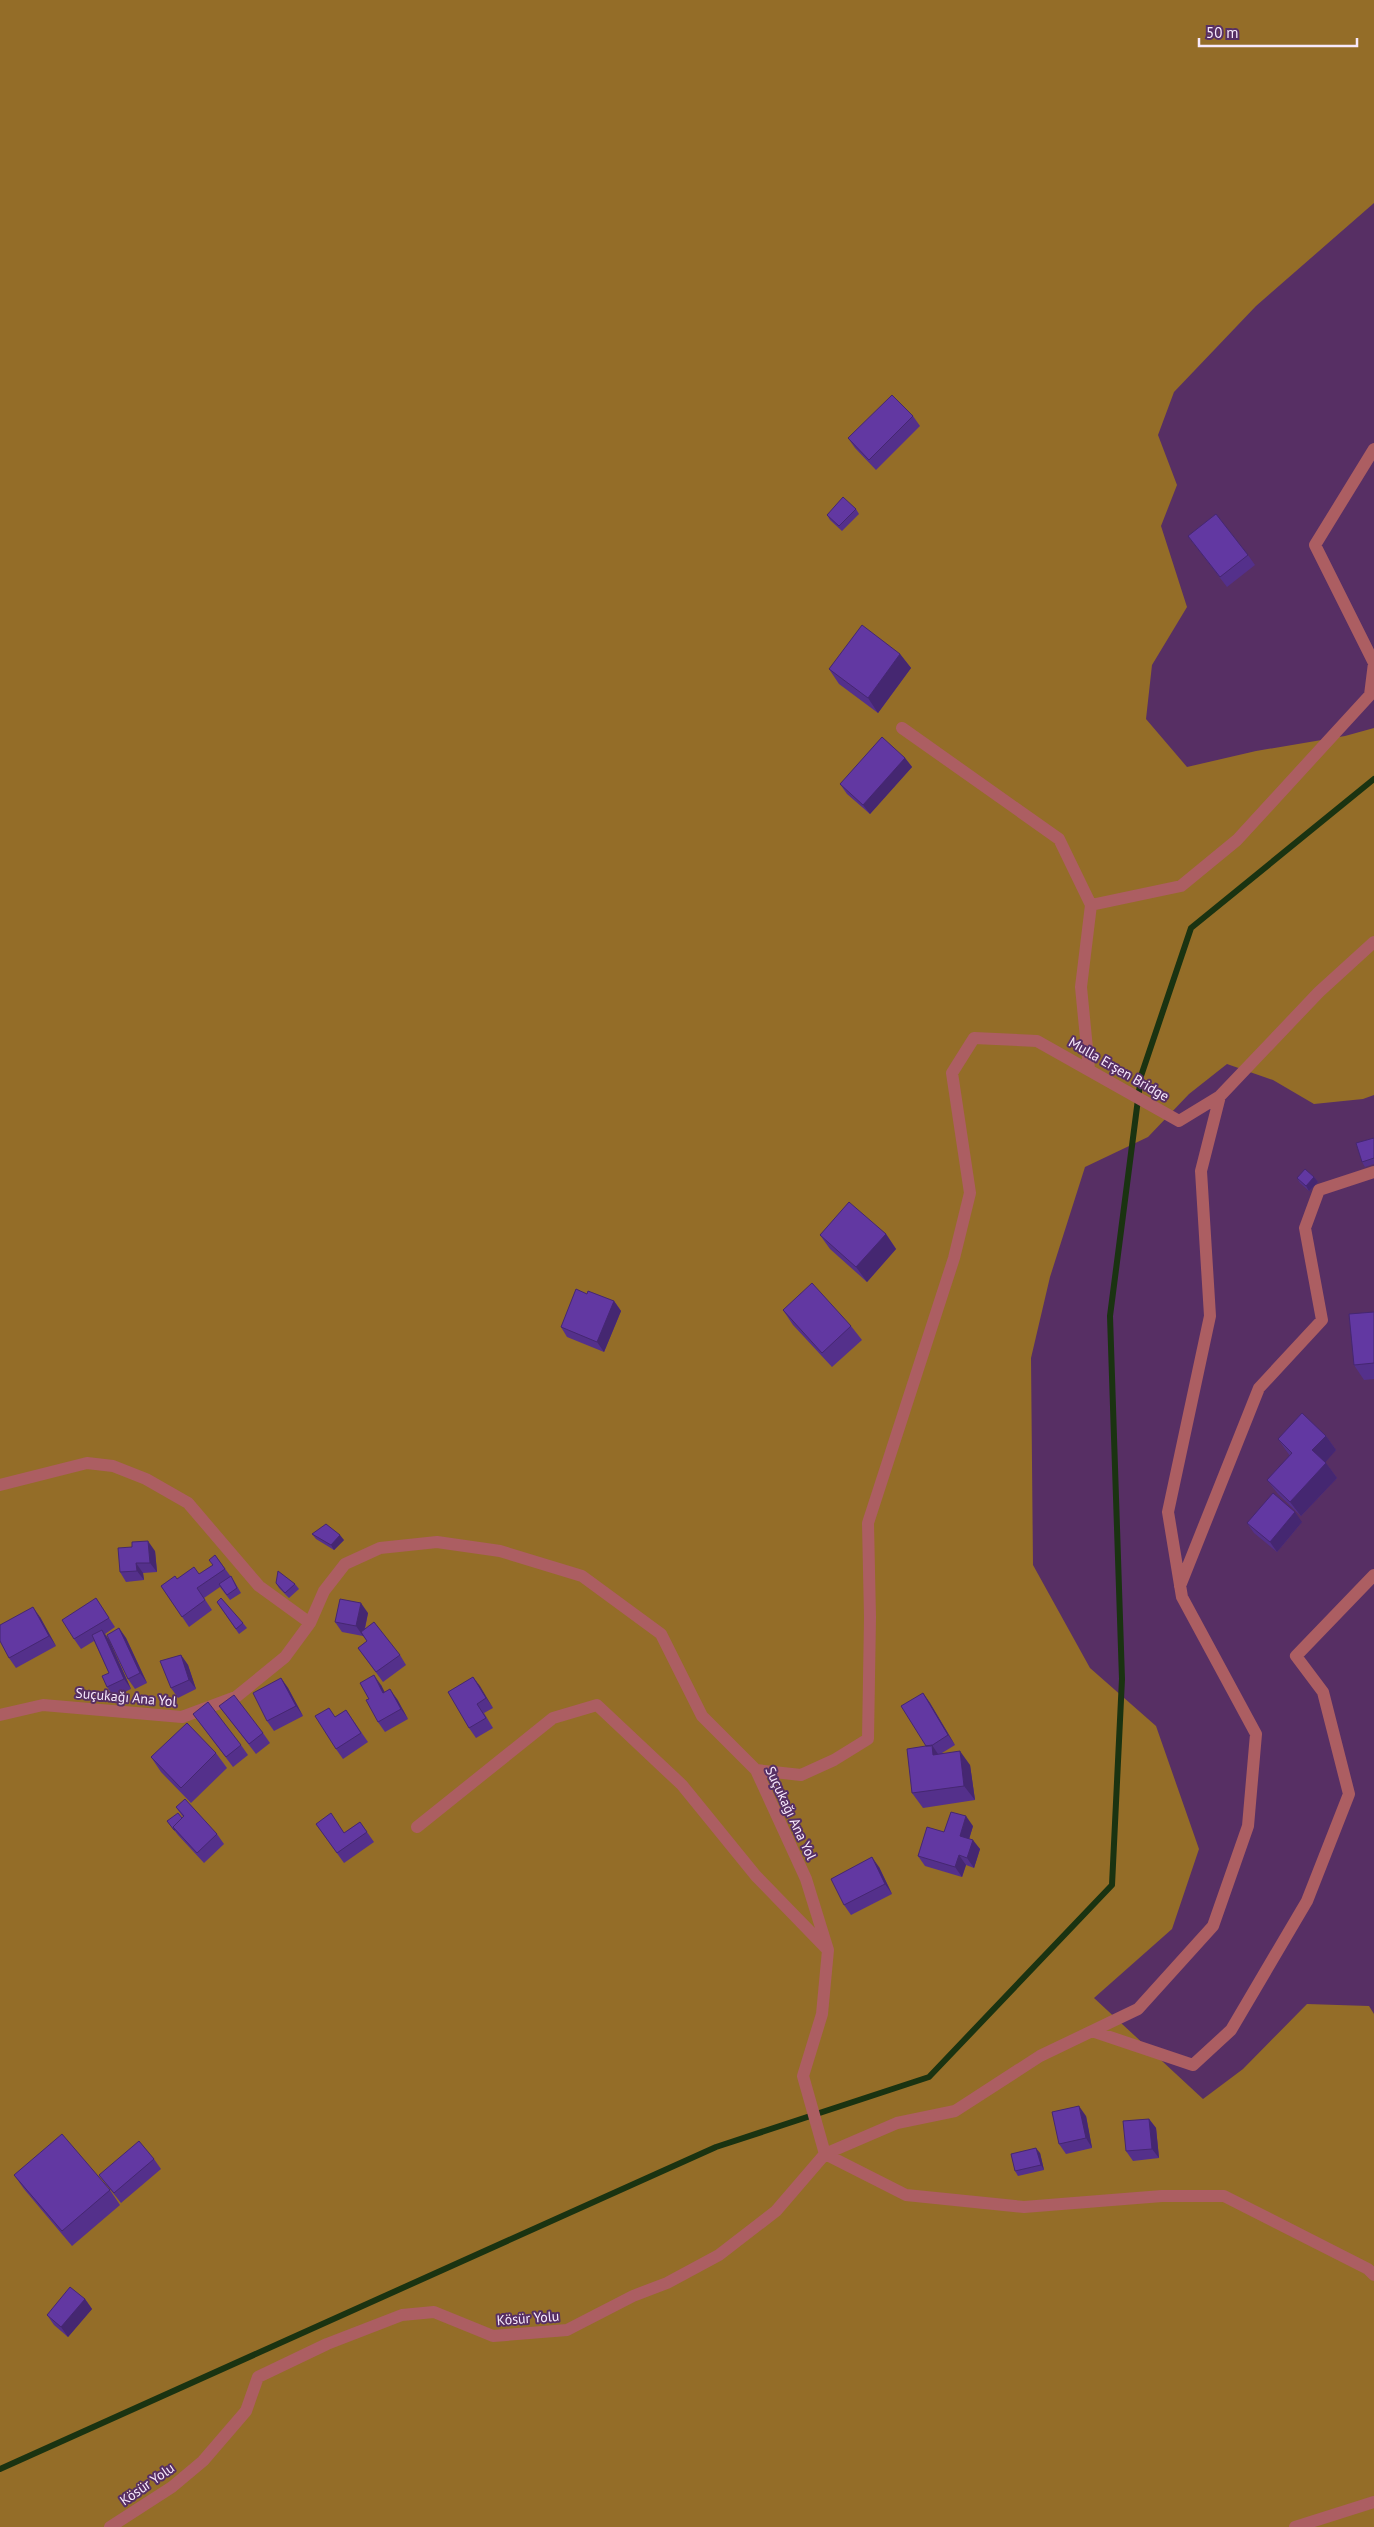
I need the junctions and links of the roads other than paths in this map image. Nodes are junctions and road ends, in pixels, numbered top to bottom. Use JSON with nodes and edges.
{"nodes":[{"id":1,"x":1374,"y":449,"type":"edge"},
{"id":2,"x":902,"y":728,"type":"dead end"},
{"id":3,"x":1091,"y":905,"type":"junction"},
{"id":4,"x":1374,"y":942,"type":"edge"},
{"id":5,"x":1089,"y":1069,"type":"junction"},
{"id":6,"x":1220,"y":1096,"type":"junction"},
{"id":7,"x":1374,"y":1172,"type":"edge"},
{"id":8,"x":0,"y":1485,"type":"edge"},
{"id":9,"x":1374,"y":1575,"type":"edge"},
{"id":10,"x":1180,"y":1586,"type":"junction"},
{"id":11,"x":310,"y":1623,"type":"junction"},
{"id":12,"x":0,"y":1715,"type":"edge"},
{"id":13,"x":756,"y":1770,"type":"junction"},
{"id":14,"x":417,"y":1826,"type":"dead end"},
{"id":15,"x":828,"y":1950,"type":"junction"},
{"id":16,"x":1092,"y":2031,"type":"junction"},
{"id":17,"x":825,"y":2154,"type":"junction"},
{"id":18,"x":1374,"y":2275,"type":"edge"},
{"id":19,"x":1374,"y":2502,"type":"edge"},
{"id":20,"x":110,"y":2527,"type":"edge"},
{"id":21,"x":1295,"y":2527,"type":"edge"}],
"edges":[{"from":1,"to":3,"type":"street"},
{"from":2,"to":3,"type":"street"},
{"from":3,"to":5,"type":"street"},
{"from":4,"to":6,"type":"street"},
{"from":5,"to":6,"type":"street","name":"Mulla Erşen Bridge"},
{"from":5,"to":13,"type":"street","name":"Mulla Erşen Bridge"},
{"from":6,"to":10,"type":"street"},
{"from":7,"to":10,"type":"street"},
{"from":8,"to":11,"type":"street"},
{"from":9,"to":16,"type":"street"},
{"from":10,"to":16,"type":"street"},
{"from":11,"to":12,"type":"street","name":"Suçukağı Ana Yol"},
{"from":11,"to":13,"type":"street","name":"Suçukağı Ana Yol"},
{"from":13,"to":15,"type":"street","name":"Suçukağı Ana Yol"},
{"from":14,"to":15,"type":"street"},
{"from":15,"to":17,"type":"street","name":"Suçukağı Ana Yol"},
{"from":16,"to":17,"type":"street"},
{"from":17,"to":18,"type":"street"},
{"from":17,"to":20,"type":"street","name":"Kösür Yolu"},
{"from":19,"to":21,"type":"street"}]}
